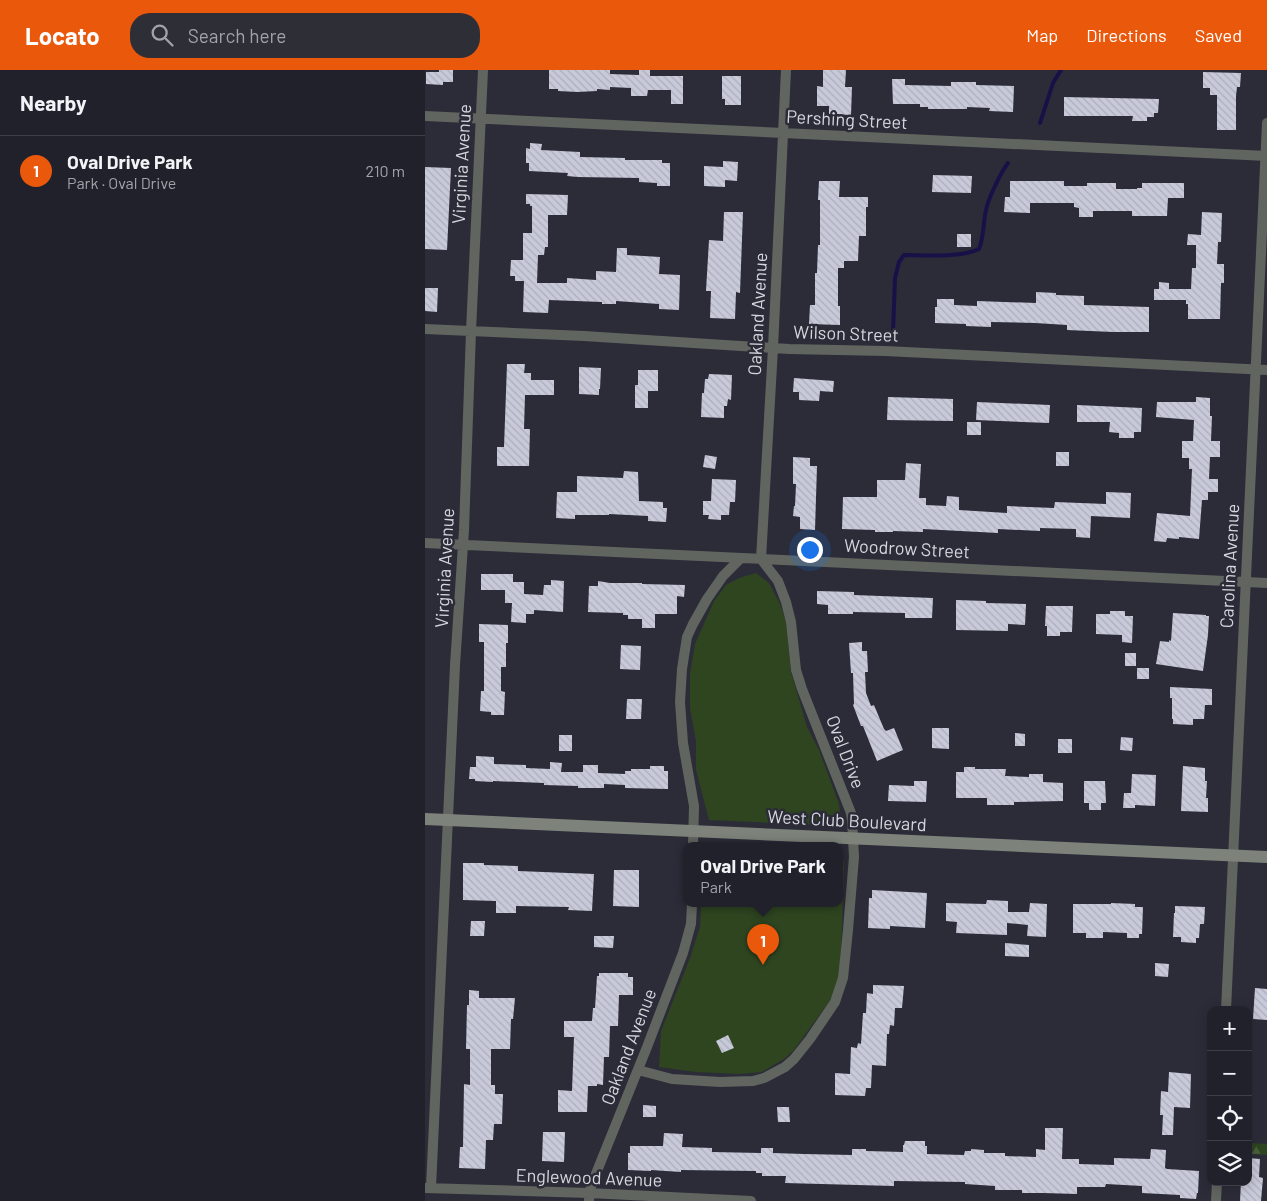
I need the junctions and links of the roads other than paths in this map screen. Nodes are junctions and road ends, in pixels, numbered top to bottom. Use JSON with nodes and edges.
{"nodes":[{"id":1,"x":483,"y":70,"type":"edge"},
{"id":2,"x":786,"y":70,"type":"edge"},
{"id":3,"x":425,"y":116,"type":"edge"},
{"id":4,"x":480,"y":119,"type":"junction"},
{"id":5,"x":1267,"y":123,"type":"edge"},
{"id":6,"x":782,"y":133,"type":"junction"},
{"id":7,"x":1266,"y":156,"type":"edge"},
{"id":8,"x":425,"y":329,"type":"edge"},
{"id":9,"x":471,"y":331,"type":"junction"},
{"id":10,"x":773,"y":348,"type":"junction"},
{"id":11,"x":1256,"y":369,"type":"junction"},
{"id":12,"x":1267,"y":370,"type":"edge"},
{"id":13,"x":425,"y":543,"type":"edge"},
{"id":14,"x":463,"y":545,"type":"junction"},
{"id":15,"x":741,"y":558,"type":"junction"},
{"id":16,"x":761,"y":559,"type":"junction"},
{"id":17,"x":1246,"y":582,"type":"junction"},
{"id":18,"x":1267,"y":583,"type":"edge"},
{"id":19,"x":425,"y":819,"type":"edge"},
{"id":20,"x":447,"y":820,"type":"junction"},
{"id":21,"x":693,"y":832,"type":"junction"},
{"id":22,"x":853,"y":839,"type":"junction"},
{"id":23,"x":693,"y":842,"type":"edge"},
{"id":24,"x":1233,"y":856,"type":"junction"},
{"id":25,"x":1267,"y":857,"type":"edge"},
{"id":26,"x":691,"y":907,"type":"edge"},
{"id":27,"x":1226,"y":1006,"type":"edge"},
{"id":28,"x":638,"y":1070,"type":"junction"},
{"id":29,"x":1217,"y":1186,"type":"edge"},
{"id":30,"x":428,"y":1188,"type":"edge"},
{"id":31,"x":589,"y":1197,"type":"edge"},
{"id":32,"x":751,"y":1201,"type":"edge"},
{"id":33,"x":1217,"y":1201,"type":"edge"}],
"edges":[{"from":1,"to":4,"type":"street","name":"Virginia Avenue"},
{"from":2,"to":6,"type":"street","name":"Oakland Avenue"},
{"from":3,"to":4,"type":"street","name":"Pershing Street"},
{"from":4,"to":6,"type":"street","name":"Pershing Street"},
{"from":4,"to":9,"type":"street","name":"Virginia Avenue"},
{"from":5,"to":7,"type":"street","name":"Carolina Avenue"},
{"from":6,"to":7,"type":"street","name":"Pershing Street"},
{"from":6,"to":10,"type":"street","name":"Oakland Avenue"},
{"from":7,"to":11,"type":"street","name":"Carolina Avenue"},
{"from":8,"to":9,"type":"street","name":"Wilson Street"},
{"from":9,"to":10,"type":"street","name":"Wilson Street"},
{"from":9,"to":14,"type":"street","name":"Virginia Avenue"},
{"from":10,"to":11,"type":"street","name":"Wilson Street"},
{"from":10,"to":16,"type":"street","name":"Oakland Avenue"},
{"from":11,"to":12,"type":"street","name":"Wilson Street"},
{"from":11,"to":17,"type":"street","name":"Carolina Avenue"},
{"from":13,"to":14,"type":"street","name":"Woodrow Street"},
{"from":14,"to":15,"type":"street","name":"Woodrow Street"},
{"from":14,"to":20,"type":"street","name":"Virginia Avenue"},
{"from":15,"to":16,"type":"street","name":"Woodrow Street"},
{"from":15,"to":21,"type":"street"},
{"from":16,"to":17,"type":"street","name":"Woodrow Street"},
{"from":16,"to":22,"type":"street","name":"Oval Drive"},
{"from":17,"to":18,"type":"street","name":"Woodrow Street"},
{"from":17,"to":24,"type":"street","name":"Carolina Avenue"},
{"from":19,"to":20,"type":"street","name":"West Club Boulevard"},
{"from":20,"to":21,"type":"street","name":"West Club Boulevard"},
{"from":20,"to":30,"type":"street","name":"Virginia Avenue"},
{"from":21,"to":22,"type":"street","name":"West Club Boulevard"},
{"from":21,"to":23,"type":"street"},
{"from":22,"to":24,"type":"street","name":"West Club Boulevard"},
{"from":22,"to":28,"type":"street","name":"Oval Drive"},
{"from":24,"to":25,"type":"street","name":"West Club Boulevard"},
{"from":24,"to":27,"type":"street","name":"Carolina Avenue"},
{"from":26,"to":28,"type":"street","name":"Oakland Avenue"},
{"from":28,"to":31,"type":"street","name":"Oakland Avenue"},
{"from":29,"to":33,"type":"street"},
{"from":30,"to":31,"type":"street","name":"Englewood Avenue"},
{"from":31,"to":32,"type":"street","name":"Englewood Avenue"}]}
